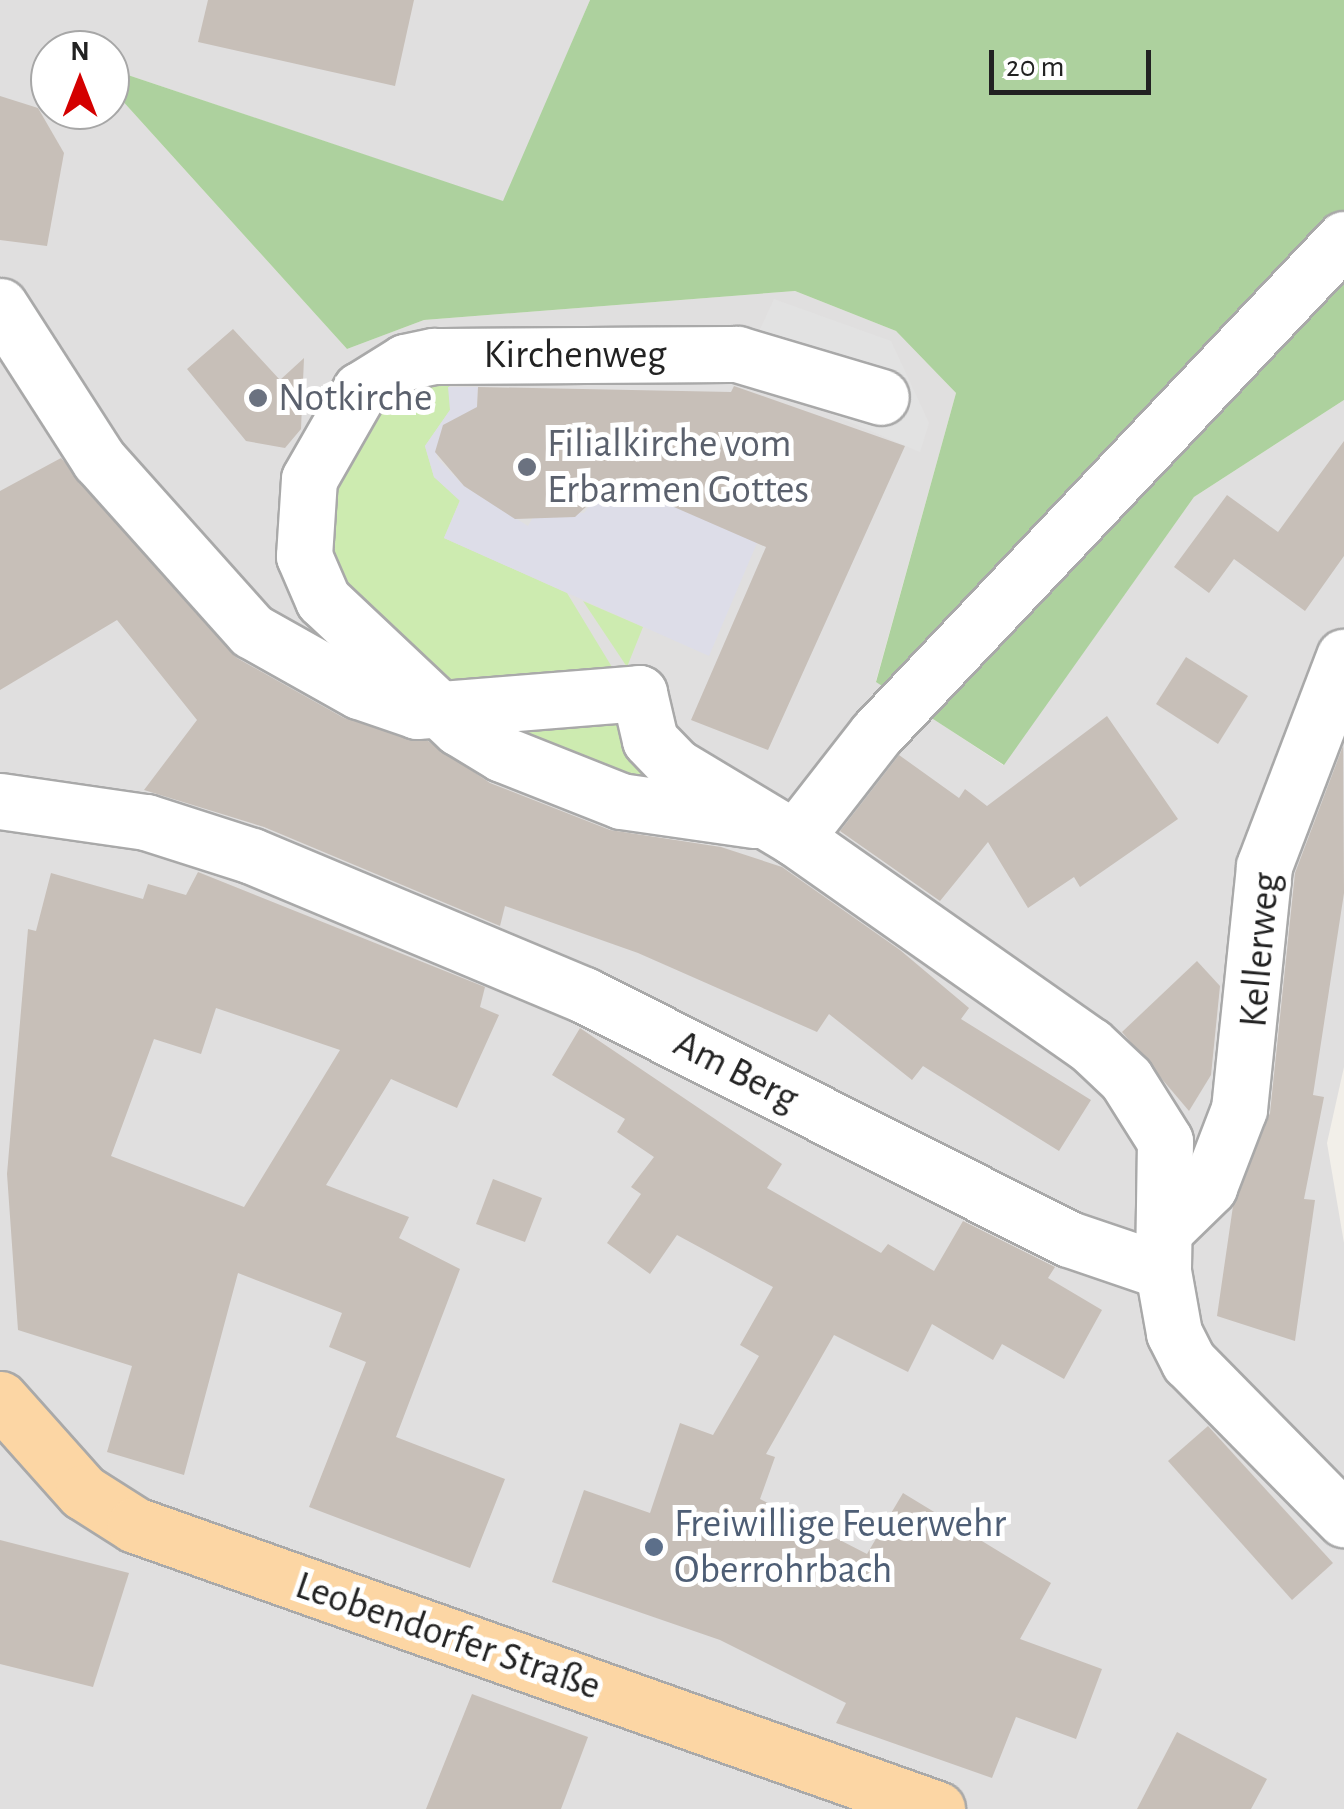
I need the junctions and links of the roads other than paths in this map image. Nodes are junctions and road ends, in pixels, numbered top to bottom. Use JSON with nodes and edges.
{"nodes":[{"id":1,"x":1344,"y":239,"type":"edge"},
{"id":2,"x":0,"y":306,"type":"edge"},
{"id":3,"x":880,"y":397,"type":"dead end"},
{"id":4,"x":1344,"y":657,"type":"edge"},
{"id":5,"x":438,"y":709,"type":"junction"},
{"id":6,"x":0,"y":802,"type":"edge"},
{"id":7,"x":779,"y":829,"type":"junction"},
{"id":8,"x":1164,"y":1251,"type":"junction"},
{"id":9,"x":1,"y":1404,"type":"edge"},
{"id":10,"x":1344,"y":1519,"type":"edge"},
{"id":11,"x":936,"y":1809,"type":"edge"}],
"edges":[{"from":1,"to":7,"type":"street"},
{"from":2,"to":5,"type":"street"},
{"from":3,"to":5,"type":"street","name":"Kirchenweg"},
{"from":4,"to":8,"type":"street","name":"Kellerweg"},
{"from":5,"to":7,"type":"street","name":"Kirchenweg"},
{"from":5,"to":7,"type":"street"},
{"from":6,"to":8,"type":"street","name":"Am Berg"},
{"from":7,"to":8,"type":"street"},
{"from":8,"to":10,"type":"street"},
{"from":9,"to":11,"type":"main road","name":"Leobendorfer Straße"}]}
